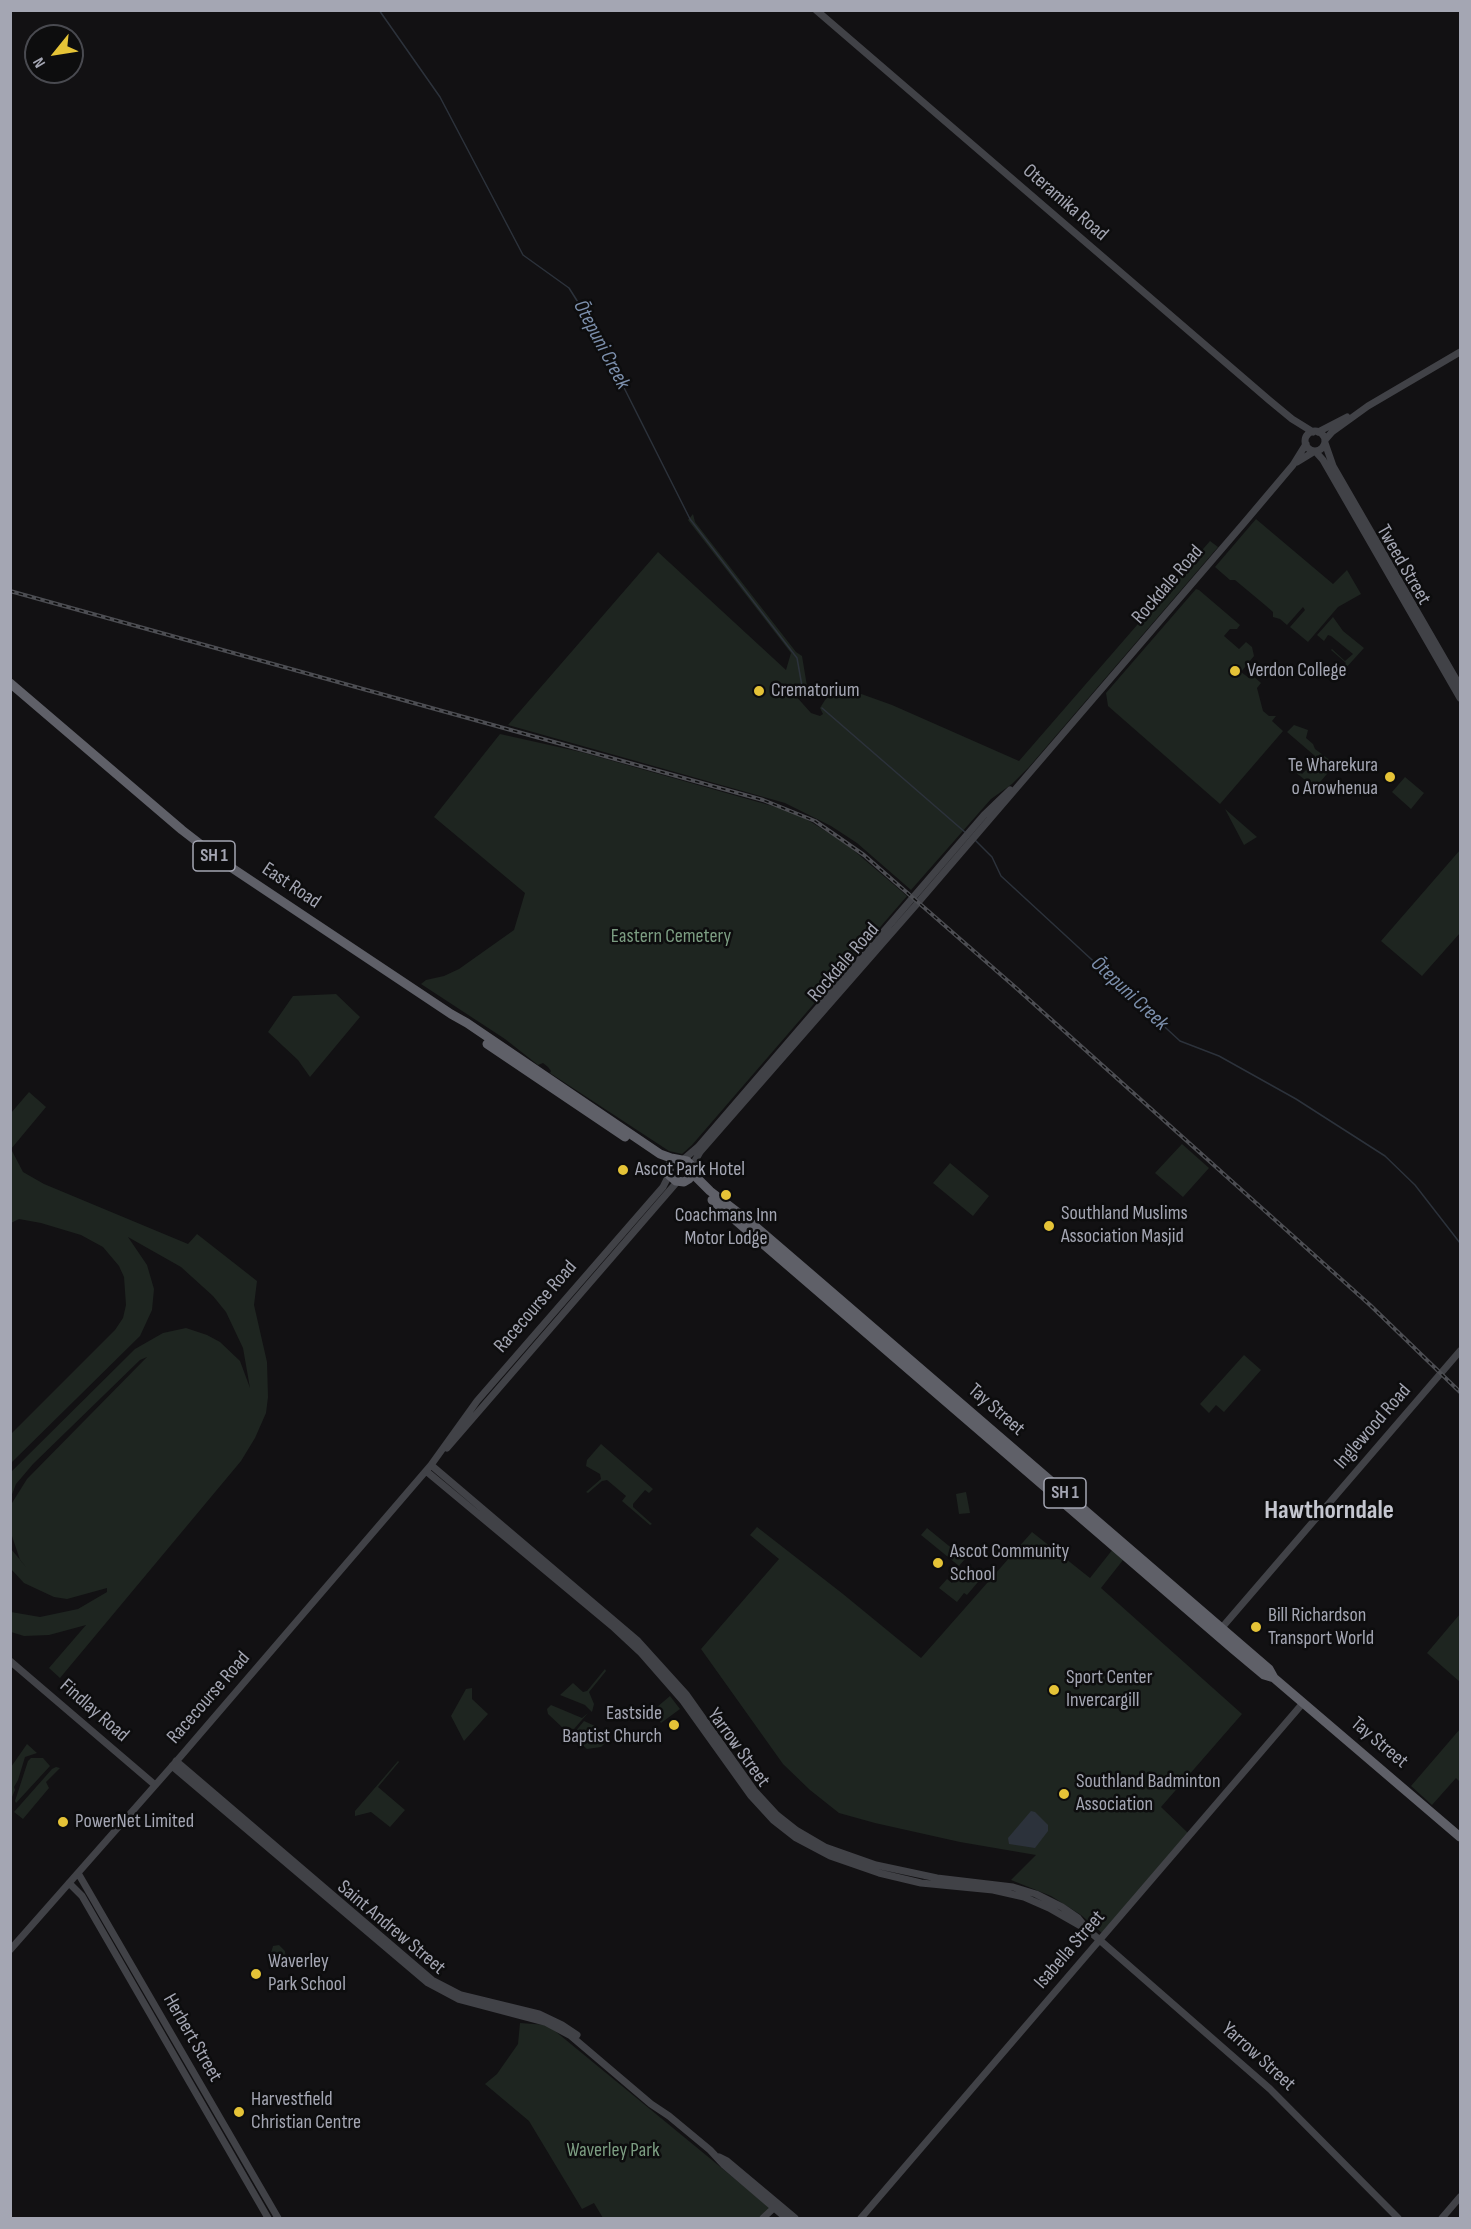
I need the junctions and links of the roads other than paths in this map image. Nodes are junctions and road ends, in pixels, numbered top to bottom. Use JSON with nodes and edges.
{"nodes":[{"id":1,"x":816,"y":10,"type":"edge"},
{"id":2,"x":1461,"y":352,"type":"edge"},
{"id":3,"x":1368,"y":406,"type":"junction"},
{"id":4,"x":1292,"y":419,"type":"junction"},
{"id":5,"x":1315,"y":432,"type":"junction"},
{"id":6,"x":1325,"y":442,"type":"junction"},
{"id":7,"x":1306,"y":443,"type":"junction"},
{"id":8,"x":1315,"y":451,"type":"junction"},
{"id":9,"x":1293,"y":465,"type":"junction"},
{"id":10,"x":10,"y":683,"type":"edge"},
{"id":11,"x":1460,"y":692,"type":"edge"},
{"id":12,"x":450,"y":1014,"type":"junction"},
{"id":13,"x":685,"y":1170,"type":"junction"},
{"id":14,"x":669,"y":1171,"type":"junction"},
{"id":15,"x":1461,"y":1351,"type":"edge"},
{"id":16,"x":501,"y":1373,"type":"junction"},
{"id":17,"x":508,"y":1378,"type":"junction"},
{"id":18,"x":428,"y":1468,"type":"junction"},
{"id":19,"x":1219,"y":1632,"type":"junction"},
{"id":20,"x":10,"y":1661,"type":"edge"},
{"id":21,"x":1303,"y":1703,"type":"junction"},
{"id":22,"x":174,"y":1763,"type":"junction"},
{"id":23,"x":155,"y":1785,"type":"junction"},
{"id":24,"x":1461,"y":1837,"type":"edge"},
{"id":25,"x":78,"y":1873,"type":"junction"},
{"id":26,"x":69,"y":1883,"type":"junction"},
{"id":27,"x":1101,"y":1940,"type":"junction"},
{"id":28,"x":10,"y":1950,"type":"edge"},
{"id":29,"x":169,"y":2031,"type":"junction"},
{"id":30,"x":162,"y":2036,"type":"junction"},
{"id":31,"x":1461,"y":2197,"type":"edge"},
{"id":32,"x":776,"y":2206,"type":"junction"},
{"id":33,"x":268,"y":2218,"type":"edge"},
{"id":34,"x":278,"y":2218,"type":"edge"},
{"id":35,"x":763,"y":2218,"type":"edge"},
{"id":36,"x":786,"y":2218,"type":"edge"},
{"id":37,"x":795,"y":2218,"type":"edge"},
{"id":38,"x":861,"y":2218,"type":"edge"},
{"id":39,"x":1398,"y":2218,"type":"edge"},
{"id":40,"x":1442,"y":2218,"type":"edge"}],
"edges":[{"from":1,"to":4,"type":"street","name":"Oteramika Road"},
{"from":2,"to":3,"type":"street"},
{"from":3,"to":5,"type":"street"},
{"from":3,"to":6,"type":"street"},
{"from":4,"to":5,"type":"street","name":"Oteramika Road"},
{"from":4,"to":7,"type":"street","name":"Oteramika Road"},
{"from":5,"to":6,"type":"street"},
{"from":5,"to":7,"type":"street"},
{"from":6,"to":8,"type":"street"},
{"from":6,"to":11,"type":"street","name":"Tweed Street"},
{"from":7,"to":8,"type":"street"},
{"from":7,"to":9,"type":"street","name":"Rockdale Road"},
{"from":8,"to":9,"type":"street","name":"Rockdale Road"},
{"from":8,"to":11,"type":"street","name":"Tweed Street"},
{"from":9,"to":13,"type":"street","name":"Rockdale Road"},
{"from":10,"to":12,"type":"highway","name":"East Road","number":"SH 1"},
{"from":12,"to":13,"type":"highway","name":"East Road","number":"SH 1"},
{"from":12,"to":14,"type":"highway","name":"East Road","number":"SH 1"},
{"from":13,"to":14,"type":"highway"},
{"from":13,"to":14,"type":"highway","number":"SH 1"},
{"from":13,"to":17,"type":"street","name":"Racecourse Road"},
{"from":13,"to":19,"type":"highway","name":"Tay Street","number":"SH 1"},
{"from":14,"to":16,"type":"street","name":"Racecourse Road"},
{"from":15,"to":19,"type":"street","name":"Inglewood Road"},
{"from":16,"to":17,"type":"street"},
{"from":16,"to":18,"type":"street","name":"Racecourse Road"},
{"from":17,"to":18,"type":"street","name":"Racecourse Road"},
{"from":18,"to":22,"type":"street","name":"Racecourse Road"},
{"from":18,"to":27,"type":"street","name":"Yarrow Street"},
{"from":19,"to":21,"type":"highway","name":"Tay Street","number":"SH 1"},
{"from":20,"to":23,"type":"street","name":"Findlay Road"},
{"from":21,"to":24,"type":"highway","name":"Tay Street","number":"SH 1"},
{"from":21,"to":27,"type":"street","name":"Isabella Street"},
{"from":22,"to":23,"type":"street","name":"Racecourse Road"},
{"from":22,"to":32,"type":"street","name":"Saint Andrew Street"},
{"from":23,"to":25,"type":"street","name":"Racecourse Road"},
{"from":25,"to":26,"type":"street","name":"Racecourse Road"},
{"from":25,"to":29,"type":"street","name":"Herbert Street"},
{"from":26,"to":28,"type":"street","name":"Racecourse Road"},
{"from":26,"to":30,"type":"street","name":"Herbert Street"},
{"from":27,"to":38,"type":"street","name":"Isabella Street"},
{"from":27,"to":39,"type":"street","name":"Yarrow Street"},
{"from":29,"to":30,"type":"street"},
{"from":29,"to":34,"type":"street","name":"Herbert Street"},
{"from":30,"to":33,"type":"street","name":"Herbert Street"},
{"from":31,"to":40,"type":"street"},
{"from":32,"to":35,"type":"street"},
{"from":32,"to":36,"type":"street","name":"Saint Andrew Street"},
{"from":32,"to":37,"type":"street","name":"Saint Andrew Street"}]}
